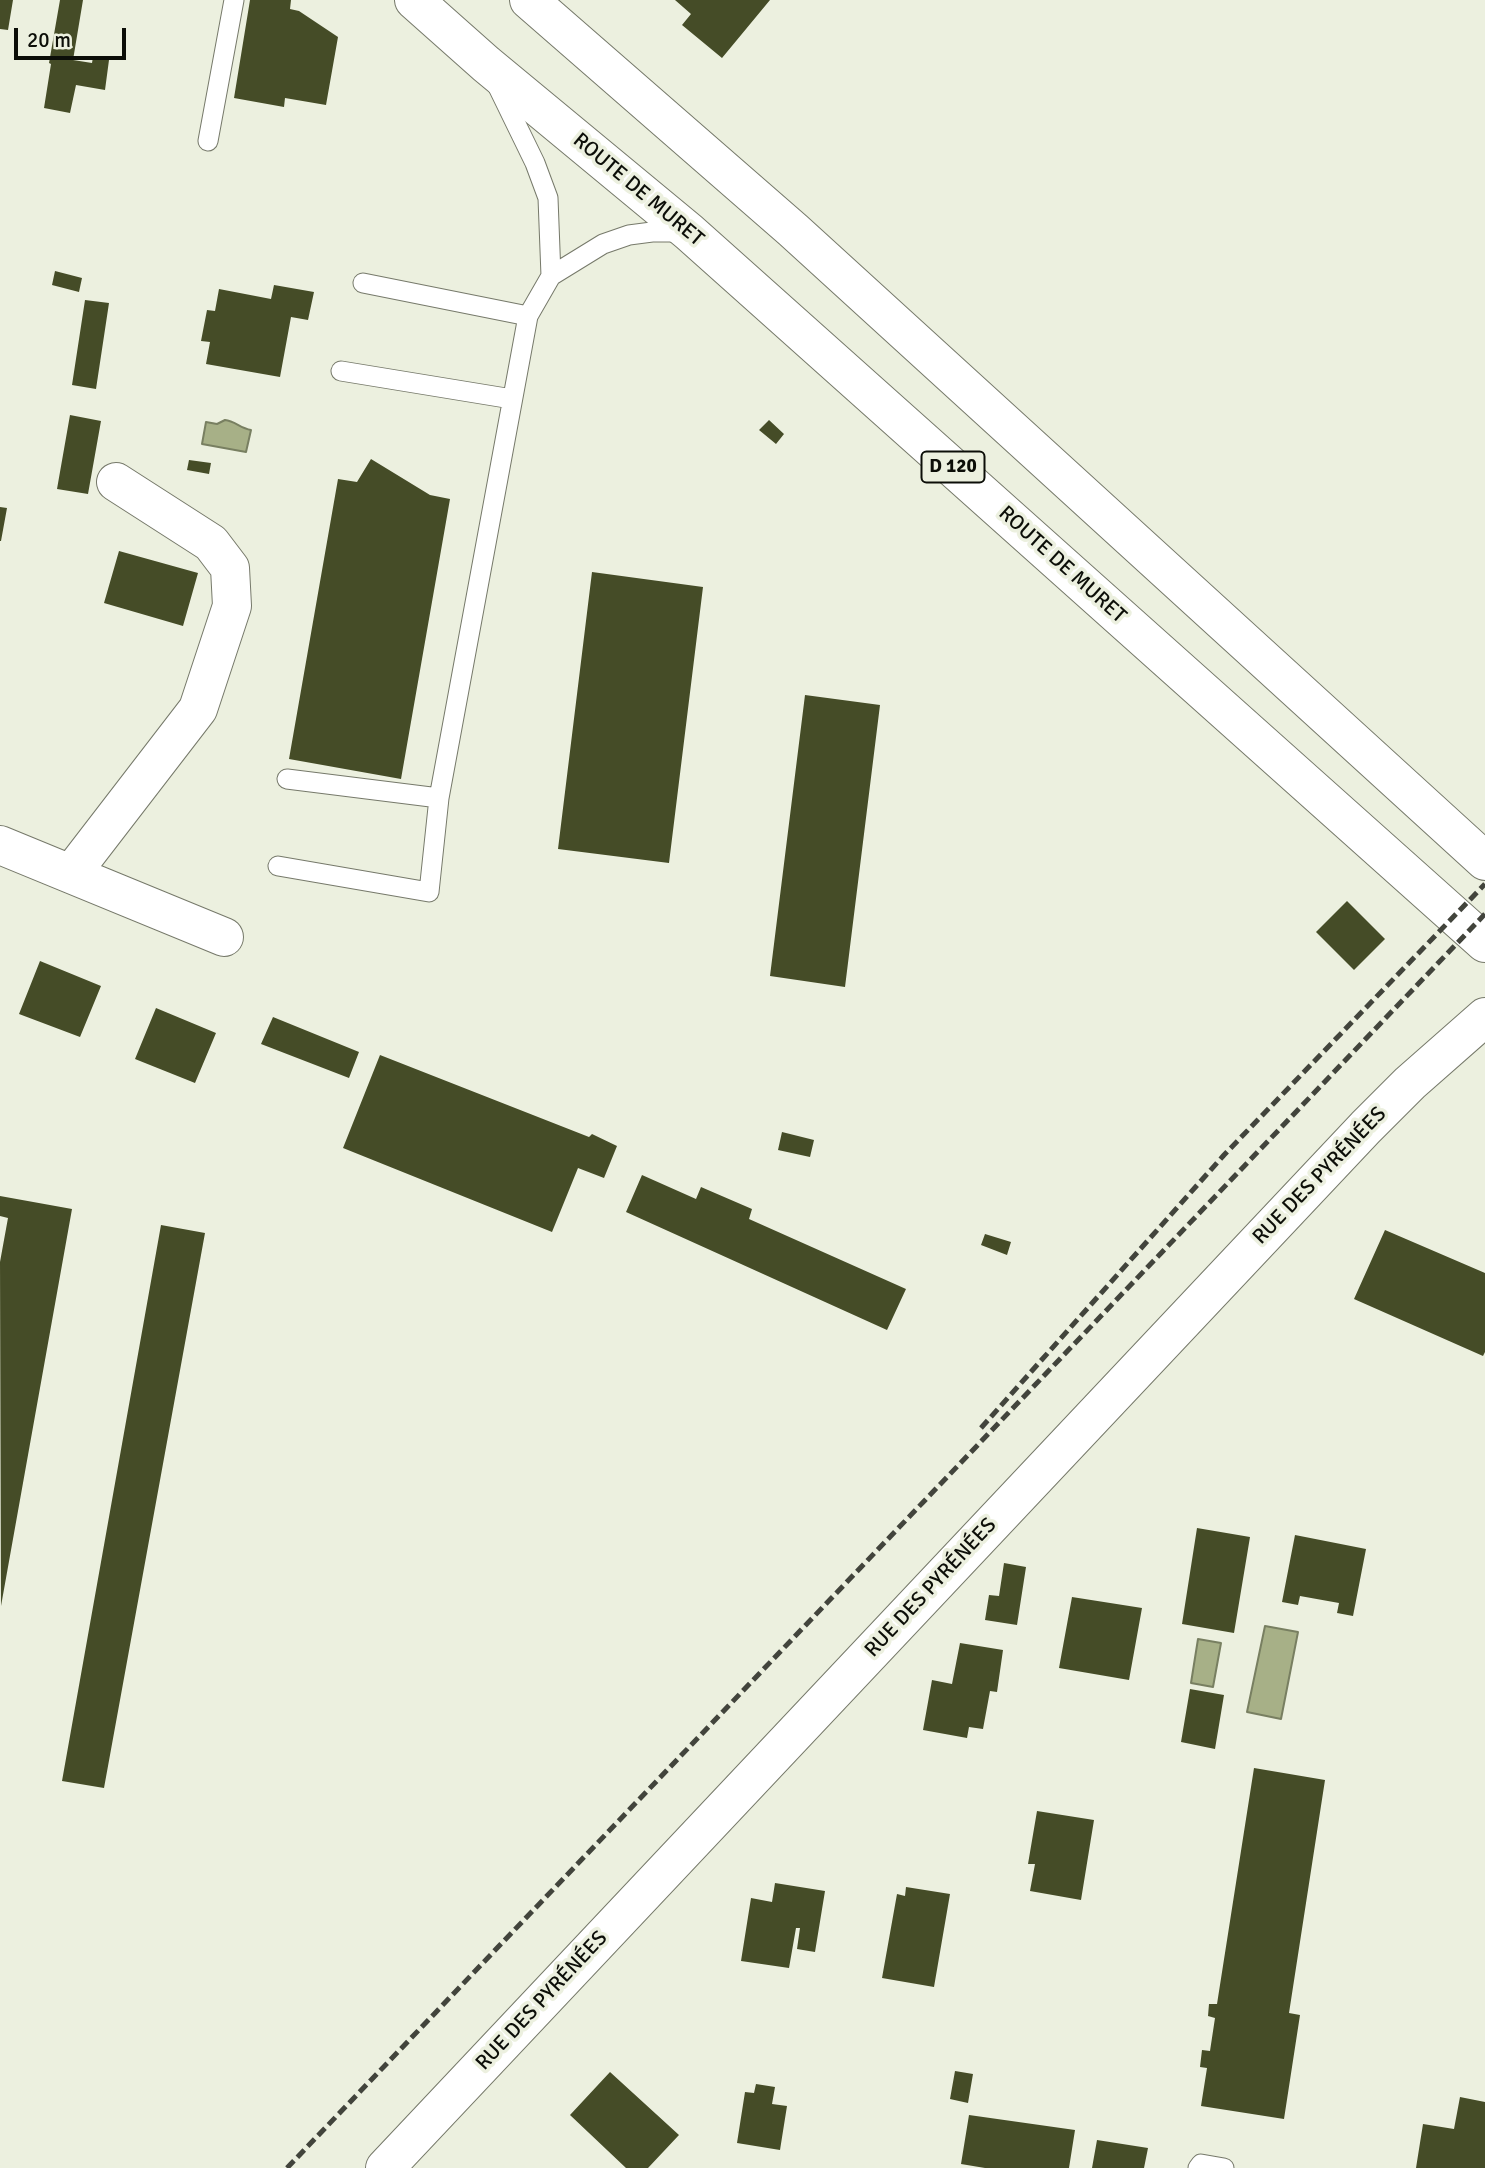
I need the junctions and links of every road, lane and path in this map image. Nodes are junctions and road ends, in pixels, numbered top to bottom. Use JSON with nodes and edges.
{"nodes":[{"id":1,"x":234,"y":0,"type":"edge"},
{"id":2,"x":414,"y":0,"type":"edge"},
{"id":3,"x":529,"y":0,"type":"edge"},
{"id":4,"x":486,"y":64,"type":"junction"},
{"id":5,"x":208,"y":141,"type":"dead end"},
{"id":6,"x":689,"y":232,"type":"junction"},
{"id":7,"x":551,"y":276,"type":"junction"},
{"id":8,"x":363,"y":283,"type":"dead end"},
{"id":9,"x":528,"y":316,"type":"junction"},
{"id":10,"x":341,"y":371,"type":"dead end"},
{"id":11,"x":512,"y":399,"type":"junction"},
{"id":12,"x":116,"y":482,"type":"dead end"},
{"id":13,"x":287,"y":779,"type":"dead end"},
{"id":14,"x":439,"y":798,"type":"junction"},
{"id":15,"x":0,"y":845,"type":"edge"},
{"id":16,"x":1485,"y":861,"type":"edge"},
{"id":17,"x":278,"y":866,"type":"dead end"},
{"id":18,"x":71,"y":874,"type":"junction"},
{"id":19,"x":224,"y":937,"type":"dead end"},
{"id":20,"x":1485,"y":943,"type":"edge"},
{"id":21,"x":1485,"y":1017,"type":"edge"},
{"id":22,"x":384,"y":2168,"type":"edge"},
{"id":23,"x":1198,"y":2168,"type":"edge"},
{"id":24,"x":1224,"y":2168,"type":"edge"}],
"edges":[{"from":1,"to":5,"type":"lane"},
{"from":2,"to":4,"type":"main road","name":"ROUTE DE MURET","number":"D 120"},
{"from":3,"to":16,"type":"main road"},
{"from":4,"to":6,"type":"main road","name":"ROUTE DE MURET","number":"D 120"},
{"from":4,"to":7,"type":"lane"},
{"from":6,"to":7,"type":"lane"},
{"from":6,"to":20,"type":"main road","name":"ROUTE DE MURET","number":"D 120"},
{"from":7,"to":9,"type":"lane"},
{"from":8,"to":9,"type":"lane"},
{"from":9,"to":11,"type":"lane"},
{"from":10,"to":11,"type":"lane"},
{"from":11,"to":14,"type":"lane"},
{"from":12,"to":18,"type":"main road"},
{"from":13,"to":14,"type":"lane"},
{"from":14,"to":17,"type":"lane"},
{"from":15,"to":18,"type":"main road"},
{"from":18,"to":19,"type":"main road"},
{"from":21,"to":22,"type":"main road","name":"RUE DES PYRÉNÉES"},
{"from":23,"to":24,"type":"lane"}]}
